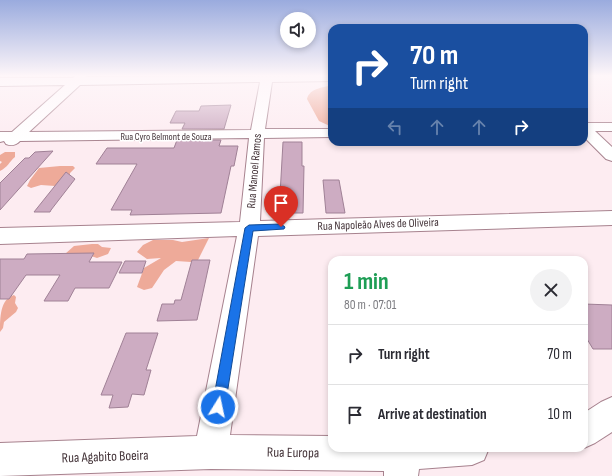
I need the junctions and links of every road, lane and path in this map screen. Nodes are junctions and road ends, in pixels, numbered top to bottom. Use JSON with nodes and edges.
{"nodes":[{"id":1,"x":57,"y":98,"type":"edge"},
{"id":2,"x":264,"y":98,"type":"edge"},
{"id":3,"x":612,"y":127,"type":"edge"},
{"id":4,"x":588,"y":128,"type":"edge"},
{"id":5,"x":588,"y":132,"type":"edge"},
{"id":6,"x":328,"y":133,"type":"edge"},
{"id":7,"x":257,"y":135,"type":"junction"},
{"id":8,"x":15,"y":136,"type":"junction"},
{"id":9,"x":0,"y":137,"type":"edge"},
{"id":10,"x":0,"y":151,"type":"edge"},
{"id":11,"x":612,"y":156,"type":"edge"},
{"id":12,"x":612,"y":218,"type":"edge"},
{"id":13,"x":249,"y":228,"type":"junction"},
{"id":14,"x":0,"y":236,"type":"edge"},
{"id":15,"x":612,"y":413,"type":"edge"},
{"id":16,"x":588,"y":429,"type":"edge"},
{"id":17,"x":211,"y":452,"type":"junction"},
{"id":18,"x":455,"y":452,"type":"edge"},
{"id":19,"x":0,"y":460,"type":"edge"},
{"id":20,"x":401,"y":465,"type":"edge"}],
"edges":[{"from":1,"to":8,"type":"street"},
{"from":2,"to":7,"type":"street","name":"Rua Manoel Ramos"},
{"from":3,"to":4,"type":"street"},
{"from":5,"to":11,"type":"street"},
{"from":6,"to":7,"type":"street","name":"Rua Cyro Belmont de Souza"},
{"from":7,"to":8,"type":"street","name":"Rua Cyro Belmont de Souza"},
{"from":7,"to":13,"type":"street","name":"Rua Manoel Ramos"},
{"from":8,"to":9,"type":"street","name":"Rua Cyro Belmont de Souza"},
{"from":8,"to":10,"type":"street"},
{"from":12,"to":13,"type":"street","name":"Rua Napoleão Alves de Oliveira"},
{"from":13,"to":14,"type":"street","name":"Rua Napoleão Alves de Oliveira"},
{"from":13,"to":17,"type":"street","name":"Rua Manoel Ramos"},
{"from":15,"to":16,"type":"street"},
{"from":17,"to":19,"type":"street","name":"Rua Agabito Boeira"},
{"from":17,"to":20,"type":"street","name":"Rua Europa"},
{"from":18,"to":20,"type":"street","name":"Rua Europa"}]}
